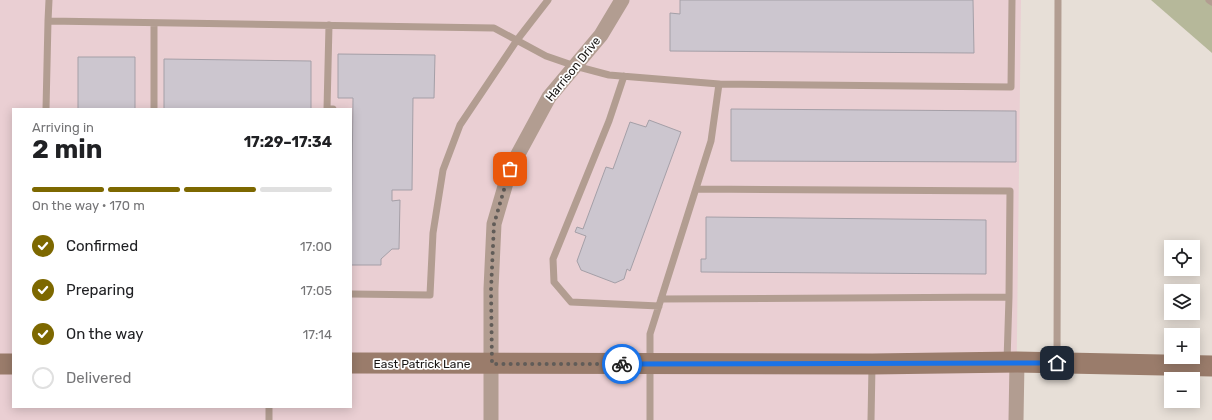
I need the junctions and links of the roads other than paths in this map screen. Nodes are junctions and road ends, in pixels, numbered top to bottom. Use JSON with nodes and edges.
{"nodes":[{"id":1,"x":49,"y":0,"type":"edge"},
{"id":2,"x":548,"y":0,"type":"edge"},
{"id":3,"x":622,"y":0,"type":"edge"},
{"id":4,"x":1012,"y":0,"type":"edge"},
{"id":5,"x":1058,"y":0,"type":"edge"},
{"id":6,"x":1209,"y":0,"type":"edge"},
{"id":7,"x":1212,"y":2,"type":"edge"},
{"id":8,"x":48,"y":21,"type":"junction"},
{"id":9,"x":154,"y":23,"type":"junction"},
{"id":10,"x":329,"y":25,"type":"junction"},
{"id":11,"x":517,"y":40,"type":"junction"},
{"id":12,"x":576,"y":66,"type":"junction"},
{"id":13,"x":624,"y":76,"type":"junction"},
{"id":14,"x":719,"y":84,"type":"junction"},
{"id":15,"x":46,"y":108,"type":"edge"},
{"id":16,"x":154,"y":108,"type":"edge"},
{"id":17,"x":327,"y":108,"type":"edge"},
{"id":18,"x":696,"y":189,"type":"junction"},
{"id":19,"x":352,"y":294,"type":"edge"},
{"id":20,"x":1009,"y":297,"type":"junction"},
{"id":21,"x":661,"y":299,"type":"junction"},
{"id":22,"x":659,"y":306,"type":"junction"},
{"id":23,"x":1012,"y":362,"type":"junction"},
{"id":24,"x":352,"y":363,"type":"edge"},
{"id":25,"x":650,"y":363,"type":"junction"},
{"id":26,"x":1057,"y":363,"type":"junction"},
{"id":27,"x":0,"y":364,"type":"edge"},
{"id":28,"x":12,"y":364,"type":"edge"},
{"id":29,"x":492,"y":364,"type":"junction"},
{"id":30,"x":872,"y":364,"type":"junction"},
{"id":31,"x":1212,"y":366,"type":"edge"},
{"id":32,"x":269,"y":408,"type":"edge"},
{"id":33,"x":269,"y":420,"type":"edge"},
{"id":34,"x":491,"y":420,"type":"edge"},
{"id":35,"x":650,"y":420,"type":"edge"},
{"id":36,"x":871,"y":420,"type":"edge"},
{"id":37,"x":1016,"y":420,"type":"edge"}],
"edges":[{"from":1,"to":8,"type":"lane"},
{"from":2,"to":11,"type":"lane"},
{"from":3,"to":12,"type":"street","name":"Harrison Drive"},
{"from":4,"to":14,"type":"lane"},
{"from":5,"to":26,"type":"lane"},
{"from":6,"to":7,"type":"lane"},
{"from":8,"to":9,"type":"lane"},
{"from":8,"to":15,"type":"lane"},
{"from":9,"to":10,"type":"lane"},
{"from":9,"to":16,"type":"lane"},
{"from":10,"to":11,"type":"lane"},
{"from":10,"to":17,"type":"lane"},
{"from":11,"to":12,"type":"lane"},
{"from":11,"to":19,"type":"lane"},
{"from":12,"to":13,"type":"lane"},
{"from":12,"to":29,"type":"street","name":"Harrison Drive"},
{"from":13,"to":14,"type":"lane"},
{"from":13,"to":22,"type":"lane"},
{"from":14,"to":18,"type":"lane"},
{"from":18,"to":20,"type":"lane"},
{"from":18,"to":21,"type":"lane"},
{"from":20,"to":21,"type":"lane"},
{"from":20,"to":23,"type":"lane"},
{"from":21,"to":22,"type":"lane"},
{"from":22,"to":25,"type":"lane"},
{"from":23,"to":26,"type":"main road","name":"East Patrick Lane"},
{"from":23,"to":30,"type":"main road","name":"East Patrick Lane"},
{"from":23,"to":37,"type":"street"},
{"from":24,"to":29,"type":"main road","name":"East Patrick Lane"},
{"from":25,"to":29,"type":"main road","name":"East Patrick Lane"},
{"from":25,"to":30,"type":"main road","name":"East Patrick Lane"},
{"from":25,"to":35,"type":"lane"},
{"from":26,"to":31,"type":"main road","name":"East Patrick Lane"},
{"from":27,"to":28,"type":"main road"},
{"from":29,"to":34,"type":"street","name":"Harrison Drive"},
{"from":30,"to":36,"type":"lane"},
{"from":32,"to":33,"type":"lane"}]}
